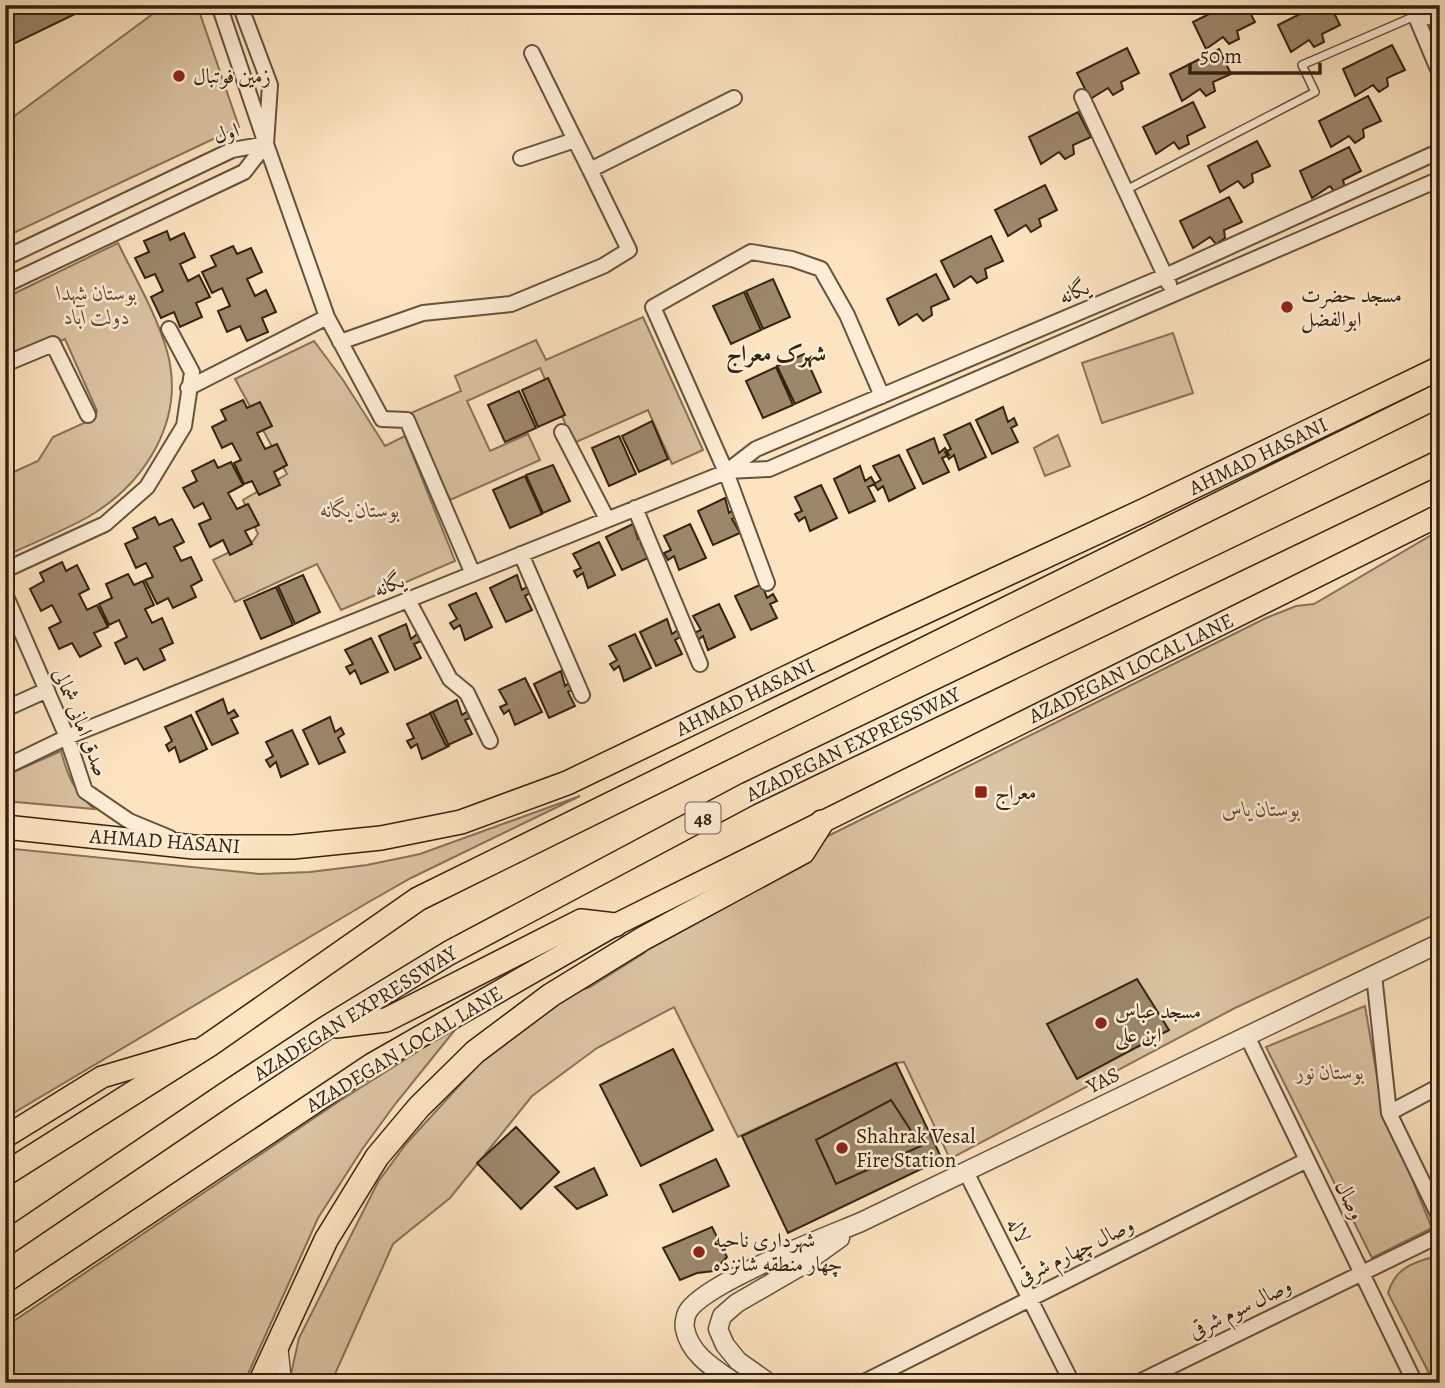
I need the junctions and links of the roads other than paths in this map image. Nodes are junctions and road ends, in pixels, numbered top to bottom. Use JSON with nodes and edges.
{"nodes":[{"id":1,"x":219,"y":5,"type":"edge"},
{"id":2,"x":240,"y":5,"type":"edge"},
{"id":3,"x":1413,"y":11,"type":"edge"},
{"id":4,"x":1440,"y":18,"type":"edge"},
{"id":5,"x":532,"y":53,"type":"dead end"},
{"id":6,"x":1440,"y":74,"type":"edge"},
{"id":7,"x":1082,"y":97,"type":"dead end"},
{"id":8,"x":734,"y":98,"type":"dead end"},
{"id":9,"x":575,"y":140,"type":"junction"},
{"id":10,"x":266,"y":144,"type":"junction"},
{"id":11,"x":1440,"y":152,"type":"edge"},
{"id":12,"x":521,"y":158,"type":"dead end"},
{"id":13,"x":590,"y":170,"type":"junction"},
{"id":14,"x":1440,"y":179,"type":"edge"},
{"id":15,"x":1125,"y":190,"type":"junction"},
{"id":16,"x":5,"y":258,"type":"edge"},
{"id":17,"x":1165,"y":276,"type":"junction"},
{"id":18,"x":5,"y":285,"type":"edge"},
{"id":19,"x":1174,"y":295,"type":"junction"},
{"id":20,"x":327,"y":317,"type":"junction"},
{"id":21,"x":169,"y":329,"type":"dead end"},
{"id":22,"x":340,"y":342,"type":"junction"},
{"id":23,"x":5,"y":364,"type":"edge"},
{"id":24,"x":1440,"y":368,"type":"edge"},
{"id":25,"x":188,"y":388,"type":"junction"},
{"id":26,"x":1440,"y":395,"type":"edge"},
{"id":27,"x":882,"y":396,"type":"junction"},
{"id":28,"x":88,"y":415,"type":"dead end"},
{"id":29,"x":562,"y":432,"type":"dead end"},
{"id":30,"x":1440,"y":462,"type":"edge"},
{"id":31,"x":726,"y":472,"type":"junction"},
{"id":32,"x":635,"y":508,"type":"junction"},
{"id":33,"x":1440,"y":515,"type":"edge"},
{"id":34,"x":607,"y":519,"type":"junction"},
{"id":35,"x":521,"y":554,"type":"junction"},
{"id":36,"x":5,"y":570,"type":"edge"},
{"id":37,"x":473,"y":574,"type":"junction"},
{"id":38,"x":767,"y":583,"type":"dead end"},
{"id":39,"x":408,"y":600,"type":"junction"},
{"id":40,"x":7,"y":603,"type":"edge"},
{"id":41,"x":700,"y":664,"type":"dead end"},
{"id":42,"x":47,"y":690,"type":"junction"},
{"id":43,"x":582,"y":695,"type":"dead end"},
{"id":44,"x":5,"y":709,"type":"edge"},
{"id":45,"x":68,"y":737,"type":"junction"},
{"id":46,"x":490,"y":741,"type":"dead end"},
{"id":47,"x":5,"y":767,"type":"edge"},
{"id":48,"x":822,"y":822,"type":"junction"},
{"id":49,"x":5,"y":827,"type":"edge"},
{"id":50,"x":194,"y":847,"type":"junction"},
{"id":51,"x":615,"y":925,"type":"junction"},
{"id":52,"x":1440,"y":943,"type":"edge"},
{"id":53,"x":1374,"y":975,"type":"junction"},
{"id":54,"x":326,"y":1028,"type":"junction"},
{"id":55,"x":1247,"y":1036,"type":"junction"},
{"id":56,"x":209,"y":1045,"type":"junction"},
{"id":57,"x":1440,"y":1086,"type":"edge"},
{"id":58,"x":1388,"y":1113,"type":"junction"},
{"id":59,"x":5,"y":1137,"type":"edge"},
{"id":60,"x":1307,"y":1160,"type":"junction"},
{"id":61,"x":966,"y":1171,"type":"junction"},
{"id":62,"x":5,"y":1174,"type":"edge"},
{"id":63,"x":1440,"y":1218,"type":"edge"},
{"id":64,"x":861,"y":1222,"type":"junction"},
{"id":65,"x":1440,"y":1235,"type":"edge"},
{"id":66,"x":5,"y":1244,"type":"edge"},
{"id":67,"x":1362,"y":1272,"type":"junction"},
{"id":68,"x":1029,"y":1297,"type":"junction"},
{"id":69,"x":5,"y":1309,"type":"edge"},
{"id":70,"x":278,"y":1343,"type":"junction"},
{"id":71,"x":260,"y":1383,"type":"edge"},
{"id":72,"x":282,"y":1383,"type":"edge"},
{"id":73,"x":735,"y":1383,"type":"edge"},
{"id":74,"x":769,"y":1383,"type":"edge"},
{"id":75,"x":862,"y":1383,"type":"edge"},
{"id":76,"x":1072,"y":1383,"type":"edge"},
{"id":77,"x":1137,"y":1383,"type":"edge"},
{"id":78,"x":1416,"y":1383,"type":"edge"}],
"edges":[{"from":1,"to":10,"type":"street"},
{"from":2,"to":10,"type":"street"},
{"from":3,"to":4,"type":"street"},
{"from":3,"to":6,"type":"street"},
{"from":3,"to":15,"type":"lane"},
{"from":5,"to":9,"type":"street"},
{"from":7,"to":15,"type":"street"},
{"from":8,"to":13,"type":"street"},
{"from":9,"to":12,"type":"street"},
{"from":9,"to":13,"type":"street"},
{"from":10,"to":16,"type":"street","name":"اول"},
{"from":10,"to":18,"type":"street","name":"اول"},
{"from":10,"to":20,"type":"street"},
{"from":11,"to":17,"type":"street","name":"یگانه"},
{"from":13,"to":22,"type":"street"},
{"from":14,"to":19,"type":"street","name":"یگانه"},
{"from":15,"to":17,"type":"street"},
{"from":17,"to":19,"type":"street"},
{"from":17,"to":27,"type":"street","name":"یگانه"},
{"from":19,"to":31,"type":"street","name":"یگانه"},
{"from":20,"to":22,"type":"street"},
{"from":20,"to":25,"type":"street"},
{"from":21,"to":25,"type":"street"},
{"from":22,"to":37,"type":"street"},
{"from":23,"to":28,"type":"street"},
{"from":24,"to":50,"type":"highway","name":"AHMAD HASANI"},
{"from":25,"to":36,"type":"street"},
{"from":26,"to":56,"type":"highway"},
{"from":27,"to":31,"type":"street","name":"یگانه"},
{"from":27,"to":31,"type":"street"},
{"from":29,"to":34,"type":"street"},
{"from":30,"to":54,"type":"highway","name":"AZADEGAN EXPRESSWAY","number":"48"},
{"from":31,"to":32,"type":"street","name":"یگانه"},
{"from":31,"to":38,"type":"street"},
{"from":32,"to":34,"type":"street","name":"یگانه"},
{"from":32,"to":41,"type":"street"},
{"from":33,"to":48,"type":"main road","name":"AZADEGAN LOCAL LANE"},
{"from":34,"to":35,"type":"street","name":"یگانه"},
{"from":35,"to":37,"type":"street","name":"یگانه"},
{"from":35,"to":43,"type":"street"},
{"from":37,"to":39,"type":"street","name":"یگانه"},
{"from":39,"to":45,"type":"street","name":"یگانه"},
{"from":39,"to":46,"type":"street"},
{"from":40,"to":42,"type":"street","name":"صدق امانی شمالی"},
{"from":42,"to":44,"type":"street"},
{"from":42,"to":45,"type":"street","name":"صدق امانی شمالی"},
{"from":45,"to":47,"type":"street","name":"یگانه"},
{"from":45,"to":50,"type":"street","name":"صدق امانی شمالی"},
{"from":48,"to":51,"type":"main road","name":"AZADEGAN LOCAL LANE"},
{"from":48,"to":70,"type":"highway","name":"AZADEGAN LOCAL LANE"},
{"from":49,"to":50,"type":"highway","name":"AHMAD HASANI"},
{"from":51,"to":54,"type":"highway"},
{"from":51,"to":69,"type":"main road","name":"AZADEGAN LOCAL LANE"},
{"from":52,"to":53,"type":"street","name":"YAS"},
{"from":53,"to":55,"type":"street","name":"YAS"},
{"from":53,"to":58,"type":"street"},
{"from":54,"to":66,"type":"highway","name":"AZADEGAN EXPRESSWAY","number":"48"},
{"from":55,"to":60,"type":"street","name":"وصال"},
{"from":55,"to":61,"type":"street","name":"YAS"},
{"from":56,"to":59,"type":"main road"},
{"from":56,"to":62,"type":"highway"},
{"from":57,"to":58,"type":"street"},
{"from":58,"to":63,"type":"street"},
{"from":60,"to":67,"type":"street","name":"وصال"},
{"from":60,"to":68,"type":"street","name":"وصال چهارم شرقی"},
{"from":61,"to":64,"type":"street","name":"YAS"},
{"from":61,"to":68,"type":"street","name":"لاله"},
{"from":64,"to":73,"type":"street"},
{"from":64,"to":74,"type":"street"},
{"from":65,"to":67,"type":"street","name":"وصال سوم شرقی"},
{"from":67,"to":77,"type":"street","name":"وصال سوم شرقی"},
{"from":67,"to":78,"type":"street","name":"وصال"},
{"from":68,"to":75,"type":"street","name":"وصال چهارم شرقی"},
{"from":68,"to":76,"type":"street","name":"لاله"},
{"from":70,"to":71,"type":"highway","name":"AZADEGAN LOCAL LANE"},
{"from":70,"to":72,"type":"street"}]}
